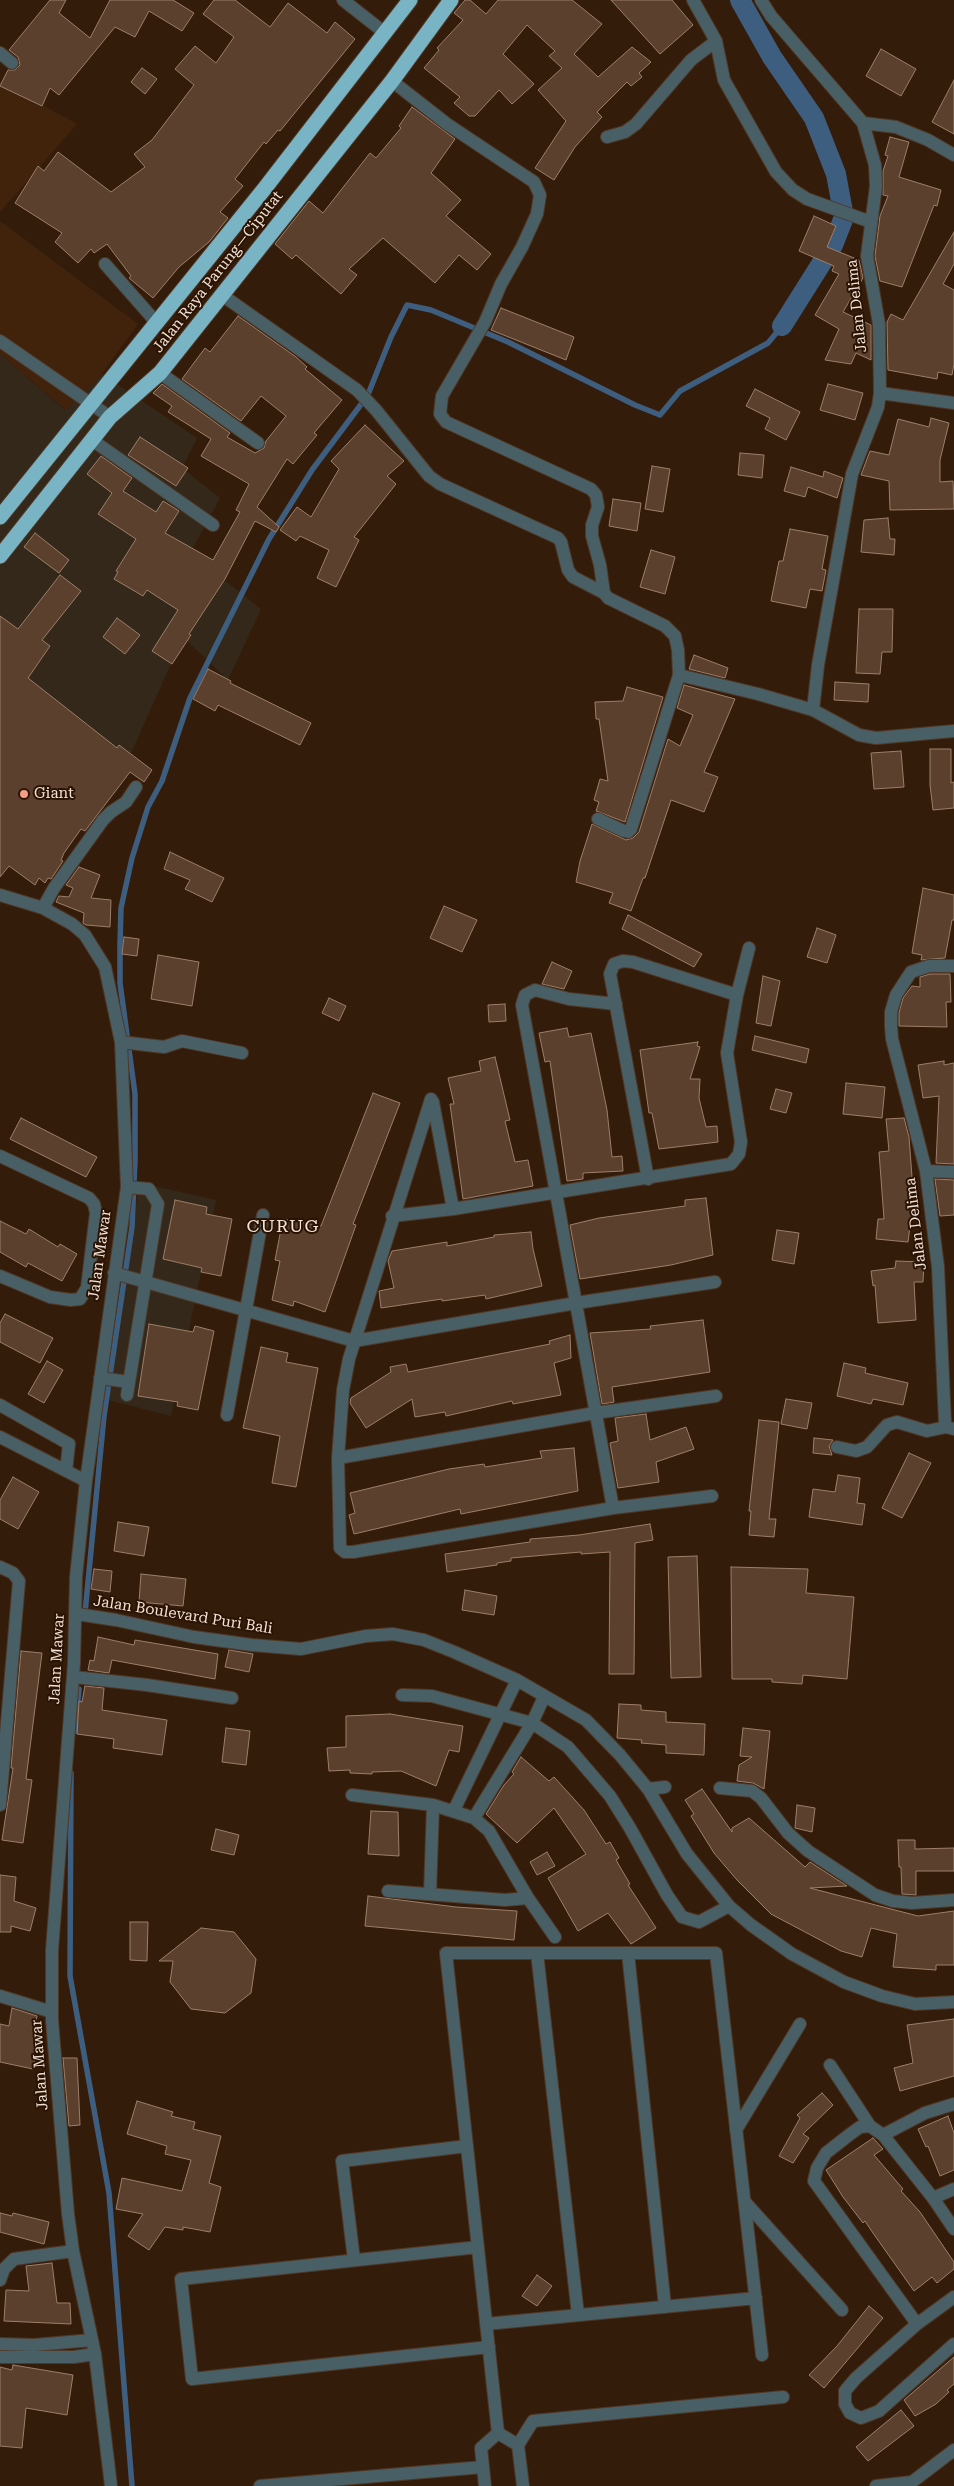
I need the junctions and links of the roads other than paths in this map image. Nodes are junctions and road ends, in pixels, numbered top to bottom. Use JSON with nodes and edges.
{"nodes":[{"id":1,"x":343,"y":0,"type":"edge"},
{"id":2,"x":410,"y":0,"type":"edge"},
{"id":3,"x":451,"y":0,"type":"edge"},
{"id":4,"x":693,"y":0,"type":"edge"},
{"id":5,"x":760,"y":0,"type":"edge"},
{"id":6,"x":385,"y":33,"type":"junction"},
{"id":7,"x":716,"y":41,"type":"junction"},
{"id":8,"x":0,"y":53,"type":"edge"},
{"id":9,"x":12,"y":63,"type":"dead end"},
{"id":10,"x":392,"y":81,"type":"junction"},
{"id":11,"x":863,"y":123,"type":"junction"},
{"id":12,"x":607,"y":137,"type":"dead end"},
{"id":13,"x":954,"y":155,"type":"edge"},
{"id":14,"x":871,"y":222,"type":"junction"},
{"id":15,"x":105,"y":264,"type":"dead end"},
{"id":16,"x":222,"y":295,"type":"junction"},
{"id":17,"x":156,"y":322,"type":"junction"},
{"id":18,"x":0,"y":341,"type":"edge"},
{"id":19,"x":160,"y":374,"type":"junction"},
{"id":20,"x":880,"y":393,"type":"junction"},
{"id":21,"x":91,"y":403,"type":"junction"},
{"id":22,"x":954,"y":403,"type":"edge"},
{"id":23,"x":110,"y":417,"type":"junction"},
{"id":24,"x":92,"y":440,"type":"junction"},
{"id":25,"x":258,"y":444,"type":"dead end"},
{"id":26,"x":0,"y":517,"type":"edge"},
{"id":27,"x":213,"y":524,"type":"dead end"},
{"id":28,"x":0,"y":556,"type":"edge"},
{"id":29,"x":604,"y":593,"type":"junction"},
{"id":30,"x":679,"y":675,"type":"junction"},
{"id":31,"x":813,"y":710,"type":"junction"},
{"id":32,"x":954,"y":731,"type":"edge"},
{"id":33,"x":136,"y":787,"type":"dead end"},
{"id":34,"x":598,"y":819,"type":"dead end"},
{"id":35,"x":0,"y":895,"type":"edge"},
{"id":36,"x":44,"y":908,"type":"junction"},
{"id":37,"x":749,"y":948,"type":"dead end"},
{"id":38,"x":954,"y":966,"type":"edge"},
{"id":39,"x":737,"y":995,"type":"junction"},
{"id":40,"x":616,"y":1004,"type":"junction"},
{"id":41,"x":124,"y":1042,"type":"junction"},
{"id":42,"x":242,"y":1053,"type":"dead end"},
{"id":43,"x":0,"y":1156,"type":"edge"},
{"id":44,"x":926,"y":1171,"type":"junction"},
{"id":45,"x":954,"y":1172,"type":"edge"},
{"id":46,"x":648,"y":1179,"type":"junction"},
{"id":47,"x":128,"y":1187,"type":"junction"},
{"id":48,"x":555,"y":1192,"type":"junction"},
{"id":49,"x":453,"y":1209,"type":"junction"},
{"id":50,"x":263,"y":1215,"type":"dead end"},
{"id":51,"x":392,"y":1216,"type":"junction"},
{"id":52,"x":116,"y":1274,"type":"junction"},
{"id":53,"x":0,"y":1276,"type":"edge"},
{"id":54,"x":141,"y":1280,"type":"junction"},
{"id":55,"x":715,"y":1282,"type":"dead end"},
{"id":56,"x":576,"y":1303,"type":"junction"},
{"id":57,"x":245,"y":1310,"type":"junction"},
{"id":58,"x":354,"y":1341,"type":"junction"},
{"id":59,"x":102,"y":1379,"type":"junction"},
{"id":60,"x":716,"y":1396,"type":"dead end"},
{"id":61,"x":0,"y":1405,"type":"edge"},
{"id":62,"x":596,"y":1413,"type":"junction"},
{"id":63,"x":227,"y":1415,"type":"dead end"},
{"id":64,"x":950,"y":1428,"type":"edge"},
{"id":65,"x":0,"y":1436,"type":"edge"},
{"id":66,"x":838,"y":1447,"type":"dead end"},
{"id":67,"x":338,"y":1458,"type":"junction"},
{"id":68,"x":66,"y":1471,"type":"junction"},
{"id":69,"x":86,"y":1482,"type":"junction"},
{"id":70,"x":712,"y":1496,"type":"dead end"},
{"id":71,"x":613,"y":1508,"type":"junction"},
{"id":72,"x":0,"y":1567,"type":"edge"},
{"id":73,"x":77,"y":1614,"type":"junction"},
{"id":74,"x":74,"y":1677,"type":"junction"},
{"id":75,"x":517,"y":1680,"type":"junction"},
{"id":76,"x":402,"y":1695,"type":"dead end"},
{"id":77,"x":544,"y":1697,"type":"junction"},
{"id":78,"x":232,"y":1698,"type":"dead end"},
{"id":79,"x":500,"y":1714,"type":"junction"},
{"id":80,"x":532,"y":1723,"type":"junction"},
{"id":81,"x":665,"y":1787,"type":"dead end"},
{"id":82,"x":720,"y":1788,"type":"dead end"},
{"id":83,"x":648,"y":1789,"type":"junction"},
{"id":84,"x":352,"y":1795,"type":"dead end"},
{"id":85,"x":0,"y":1805,"type":"edge"},
{"id":86,"x":433,"y":1805,"type":"junction"},
{"id":87,"x":454,"y":1810,"type":"junction"},
{"id":88,"x":474,"y":1818,"type":"junction"},
{"id":89,"x":388,"y":1891,"type":"dead end"},
{"id":90,"x":430,"y":1894,"type":"junction"},
{"id":91,"x":528,"y":1898,"type":"junction"},
{"id":92,"x":954,"y":1900,"type":"edge"},
{"id":93,"x":729,"y":1906,"type":"junction"},
{"id":94,"x":555,"y":1937,"type":"dead end"},
{"id":95,"x":537,"y":1953,"type":"junction"},
{"id":96,"x":628,"y":1953,"type":"junction"},
{"id":97,"x":0,"y":1996,"type":"edge"},
{"id":98,"x":954,"y":2002,"type":"edge"},
{"id":99,"x":52,"y":2012,"type":"junction"},
{"id":100,"x":800,"y":2024,"type":"dead end"},
{"id":101,"x":830,"y":2065,"type":"dead end"},
{"id":102,"x":954,"y":2104,"type":"edge"},
{"id":103,"x":870,"y":2126,"type":"junction"},
{"id":104,"x":736,"y":2130,"type":"junction"},
{"id":105,"x":882,"y":2135,"type":"junction"},
{"id":106,"x":467,"y":2146,"type":"junction"},
{"id":107,"x":954,"y":2189,"type":"edge"},
{"id":108,"x":933,"y":2198,"type":"junction"},
{"id":109,"x":744,"y":2202,"type":"junction"},
{"id":110,"x":954,"y":2229,"type":"edge"},
{"id":111,"x":478,"y":2247,"type":"junction"},
{"id":112,"x":73,"y":2251,"type":"junction"},
{"id":113,"x":354,"y":2260,"type":"junction"},
{"id":114,"x":0,"y":2280,"type":"edge"},
{"id":115,"x":954,"y":2297,"type":"edge"},
{"id":116,"x":756,"y":2298,"type":"junction"},
{"id":117,"x":665,"y":2307,"type":"junction"},
{"id":118,"x":842,"y":2310,"type":"dead end"},
{"id":119,"x":578,"y":2315,"type":"junction"},
{"id":120,"x":486,"y":2324,"type":"junction"},
{"id":121,"x":917,"y":2324,"type":"junction"},
{"id":122,"x":92,"y":2340,"type":"junction"},
{"id":123,"x":0,"y":2344,"type":"edge"},
{"id":124,"x":954,"y":2344,"type":"edge"},
{"id":125,"x":489,"y":2347,"type":"junction"},
{"id":126,"x":95,"y":2354,"type":"junction"},
{"id":127,"x":762,"y":2355,"type":"dead end"},
{"id":128,"x":0,"y":2357,"type":"edge"},
{"id":129,"x":783,"y":2397,"type":"dead end"},
{"id":130,"x":498,"y":2433,"type":"junction"},
{"id":131,"x":518,"y":2445,"type":"junction"},
{"id":132,"x":954,"y":2450,"type":"edge"},
{"id":133,"x":483,"y":2467,"type":"junction"},
{"id":134,"x":111,"y":2486,"type":"edge"},
{"id":135,"x":260,"y":2486,"type":"edge"},
{"id":136,"x":485,"y":2486,"type":"edge"},
{"id":137,"x":524,"y":2486,"type":"edge"},
{"id":138,"x":876,"y":2486,"type":"edge"}],
"edges":[{"from":1,"to":6,"type":"street"},
{"from":2,"to":6,"type":"highway","name":"Jalan Raya Parung—Ciputat"},
{"from":3,"to":10,"type":"highway","name":"Jalan Raya Parung—Ciputat"},
{"from":4,"to":7,"type":"street"},
{"from":5,"to":11,"type":"street","name":"Jalan Delima"},
{"from":6,"to":17,"type":"highway","name":"Jalan Raya Parung—Ciputat"},
{"from":7,"to":12,"type":"street"},
{"from":7,"to":14,"type":"street"},
{"from":8,"to":9,"type":"street"},
{"from":10,"to":16,"type":"highway","name":"Jalan Raya Parung—Ciputat"},
{"from":10,"to":29,"type":"street"},
{"from":11,"to":13,"type":"street"},
{"from":11,"to":14,"type":"street","name":"Jalan Delima"},
{"from":14,"to":20,"type":"street","name":"Jalan Delima"},
{"from":15,"to":17,"type":"street"},
{"from":16,"to":19,"type":"highway","name":"Jalan Raya Parung—Ciputat"},
{"from":16,"to":29,"type":"street"},
{"from":17,"to":21,"type":"highway","name":"Jalan Raya Parung—Ciputat"},
{"from":18,"to":21,"type":"street"},
{"from":19,"to":23,"type":"highway","name":"Jalan Raya Parung—Ciputat"},
{"from":19,"to":25,"type":"street"},
{"from":20,"to":22,"type":"street"},
{"from":20,"to":31,"type":"street","name":"Jalan Delima"},
{"from":21,"to":23,"type":"street"},
{"from":21,"to":26,"type":"highway","name":"Jalan Raya Parung—Ciputat"},
{"from":23,"to":24,"type":"highway","name":"Jalan Raya Parung—Ciputat"},
{"from":24,"to":27,"type":"street"},
{"from":24,"to":28,"type":"highway","name":"Jalan Raya Parung—Ciputat"},
{"from":29,"to":30,"type":"street"},
{"from":30,"to":31,"type":"street"},
{"from":30,"to":34,"type":"street"},
{"from":31,"to":32,"type":"street"},
{"from":33,"to":36,"type":"street"},
{"from":35,"to":36,"type":"street","name":"Jalan Mawar"},
{"from":36,"to":41,"type":"street","name":"Jalan Mawar"},
{"from":37,"to":39,"type":"street"},
{"from":38,"to":44,"type":"street","name":"Jalan Delima"},
{"from":39,"to":40,"type":"street"},
{"from":39,"to":46,"type":"street"},
{"from":40,"to":46,"type":"street"},
{"from":40,"to":48,"type":"street"},
{"from":41,"to":42,"type":"street"},
{"from":41,"to":47,"type":"street","name":"Jalan Mawar"},
{"from":43,"to":53,"type":"street"},
{"from":44,"to":45,"type":"street"},
{"from":44,"to":64,"type":"street","name":"Jalan Delima"},
{"from":46,"to":48,"type":"street"},
{"from":47,"to":52,"type":"street","name":"Jalan Mawar"},
{"from":47,"to":54,"type":"street"},
{"from":48,"to":49,"type":"street"},
{"from":48,"to":56,"type":"street"},
{"from":49,"to":51,"type":"street"},
{"from":49,"to":51,"type":"street"},
{"from":50,"to":57,"type":"street"},
{"from":51,"to":58,"type":"street"},
{"from":52,"to":54,"type":"street"},
{"from":52,"to":59,"type":"street","name":"Jalan Mawar"},
{"from":54,"to":57,"type":"street"},
{"from":54,"to":59,"type":"street"},
{"from":55,"to":56,"type":"street"},
{"from":56,"to":58,"type":"street"},
{"from":56,"to":62,"type":"street"},
{"from":57,"to":58,"type":"street"},
{"from":57,"to":63,"type":"street"},
{"from":58,"to":67,"type":"street"},
{"from":59,"to":69,"type":"street","name":"Jalan Mawar"},
{"from":60,"to":62,"type":"street"},
{"from":61,"to":68,"type":"street"},
{"from":62,"to":67,"type":"street"},
{"from":62,"to":71,"type":"street"},
{"from":64,"to":66,"type":"street"},
{"from":65,"to":68,"type":"street"},
{"from":67,"to":71,"type":"street"},
{"from":68,"to":69,"type":"street"},
{"from":69,"to":73,"type":"street","name":"Jalan Mawar"},
{"from":70,"to":71,"type":"street"},
{"from":72,"to":85,"type":"street"},
{"from":73,"to":74,"type":"street","name":"Jalan Mawar"},
{"from":73,"to":75,"type":"street","name":"Jalan Boulevard Puri Bali"},
{"from":74,"to":78,"type":"street"},
{"from":74,"to":99,"type":"street","name":"Jalan Mawar"},
{"from":75,"to":77,"type":"street","name":"Jalan Boulevard Puri Bali"},
{"from":75,"to":79,"type":"street"},
{"from":76,"to":79,"type":"street"},
{"from":77,"to":80,"type":"street"},
{"from":77,"to":83,"type":"street","name":"Jalan Boulevard Puri Bali"},
{"from":79,"to":80,"type":"street"},
{"from":79,"to":87,"type":"street"},
{"from":80,"to":88,"type":"street"},
{"from":80,"to":93,"type":"street"},
{"from":81,"to":83,"type":"street"},
{"from":82,"to":92,"type":"street"},
{"from":83,"to":93,"type":"street","name":"Jalan Boulevard Puri Bali"},
{"from":84,"to":86,"type":"street"},
{"from":86,"to":87,"type":"street"},
{"from":86,"to":90,"type":"street"},
{"from":87,"to":88,"type":"street"},
{"from":88,"to":91,"type":"street"},
{"from":89,"to":90,"type":"street"},
{"from":90,"to":91,"type":"street"},
{"from":91,"to":94,"type":"street"},
{"from":93,"to":98,"type":"street","name":"Jalan Boulevard Puri Bali"},
{"from":95,"to":96,"type":"street"},
{"from":95,"to":106,"type":"street"},
{"from":95,"to":119,"type":"street"},
{"from":96,"to":104,"type":"street"},
{"from":96,"to":117,"type":"street"},
{"from":97,"to":99,"type":"street"},
{"from":99,"to":112,"type":"street","name":"Jalan Mawar"},
{"from":100,"to":104,"type":"street"},
{"from":101,"to":103,"type":"street"},
{"from":102,"to":105,"type":"street"},
{"from":103,"to":105,"type":"street"},
{"from":103,"to":121,"type":"street"},
{"from":104,"to":109,"type":"street"},
{"from":105,"to":108,"type":"street"},
{"from":106,"to":111,"type":"street"},
{"from":106,"to":113,"type":"street"},
{"from":107,"to":108,"type":"street"},
{"from":108,"to":110,"type":"street"},
{"from":109,"to":116,"type":"street"},
{"from":109,"to":118,"type":"street"},
{"from":111,"to":113,"type":"street"},
{"from":111,"to":120,"type":"street"},
{"from":112,"to":114,"type":"street"},
{"from":112,"to":122,"type":"street","name":"Jalan Mawar"},
{"from":113,"to":125,"type":"street"},
{"from":115,"to":121,"type":"street"},
{"from":116,"to":117,"type":"street"},
{"from":116,"to":127,"type":"street"},
{"from":117,"to":119,"type":"street"},
{"from":119,"to":120,"type":"street"},
{"from":120,"to":125,"type":"street"},
{"from":121,"to":124,"type":"street"},
{"from":122,"to":123,"type":"street"},
{"from":122,"to":126,"type":"street","name":"Jalan Mawar"},
{"from":125,"to":130,"type":"street"},
{"from":126,"to":128,"type":"street"},
{"from":126,"to":134,"type":"street","name":"Jalan Mawar"},
{"from":129,"to":131,"type":"street"},
{"from":130,"to":131,"type":"street"},
{"from":130,"to":133,"type":"street"},
{"from":131,"to":137,"type":"street"},
{"from":132,"to":138,"type":"street"},
{"from":133,"to":135,"type":"street"},
{"from":133,"to":136,"type":"street"}]}
